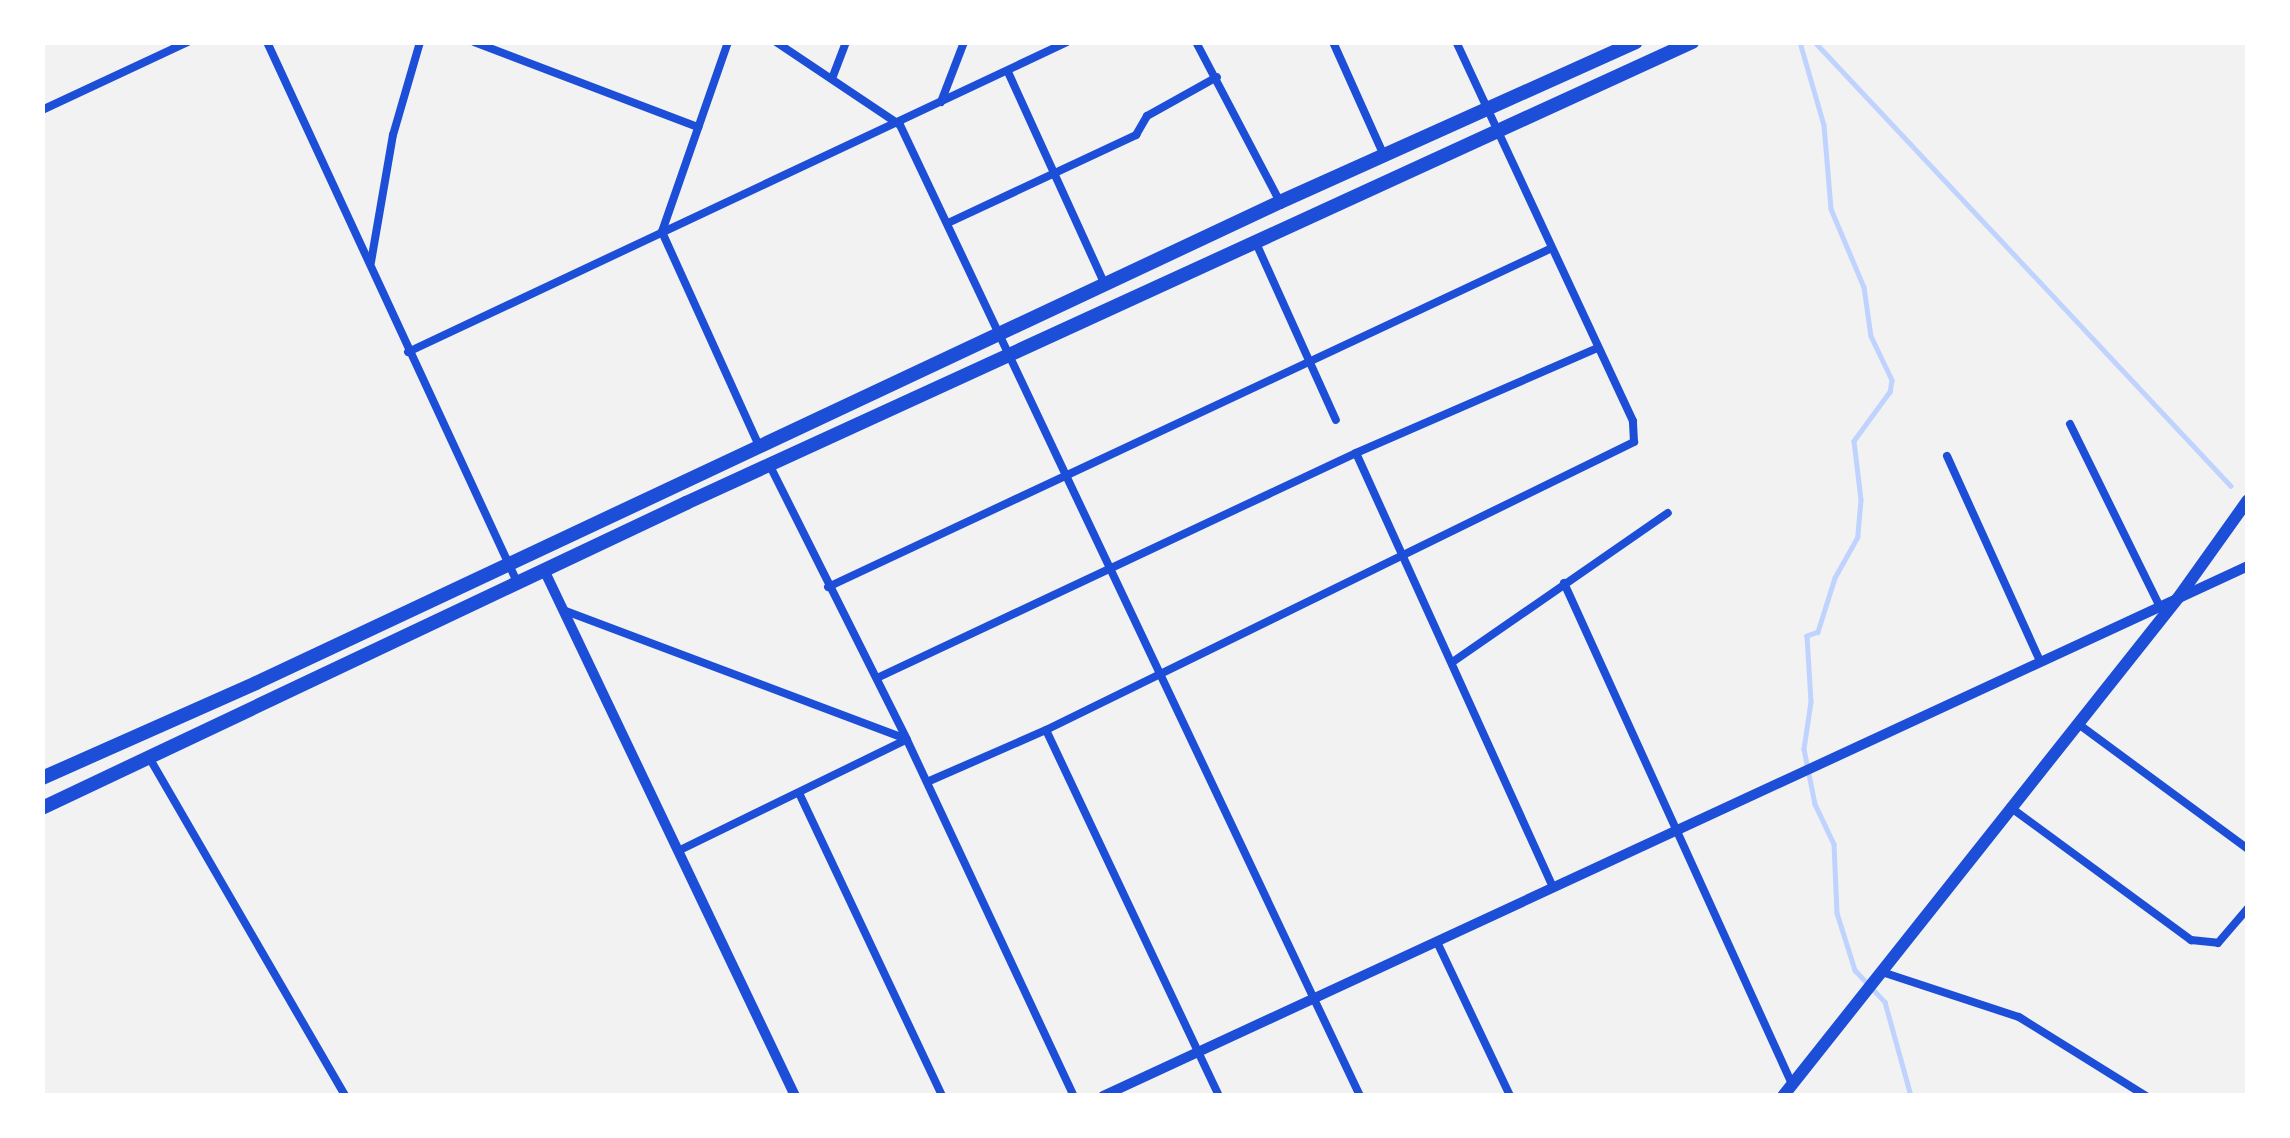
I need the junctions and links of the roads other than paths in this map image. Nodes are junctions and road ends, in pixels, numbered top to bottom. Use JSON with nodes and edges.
{"nodes":[{"id":1,"x":188,"y":42,"type":"edge"},
{"id":2,"x":267,"y":42,"type":"edge"},
{"id":3,"x":420,"y":42,"type":"edge"},
{"id":4,"x":474,"y":42,"type":"edge"},
{"id":5,"x":728,"y":42,"type":"edge"},
{"id":6,"x":776,"y":42,"type":"edge"},
{"id":7,"x":846,"y":42,"type":"edge"},
{"id":8,"x":964,"y":42,"type":"edge"},
{"id":9,"x":1066,"y":42,"type":"edge"},
{"id":10,"x":1196,"y":42,"type":"edge"},
{"id":11,"x":1333,"y":42,"type":"edge"},
{"id":12,"x":1456,"y":42,"type":"edge"},
{"id":13,"x":1636,"y":42,"type":"edge"},
{"id":14,"x":1692,"y":42,"type":"edge"},
{"id":15,"x":1008,"y":72,"type":"junction"},
{"id":16,"x":833,"y":76,"type":"junction"},
{"id":17,"x":1217,"y":77,"type":"junction"},
{"id":18,"x":941,"y":102,"type":"junction"},
{"id":19,"x":1486,"y":109,"type":"junction"},
{"id":20,"x":42,"y":110,"type":"edge"},
{"id":21,"x":900,"y":125,"type":"junction"},
{"id":22,"x":698,"y":127,"type":"junction"},
{"id":23,"x":1496,"y":133,"type":"junction"},
{"id":24,"x":1384,"y":155,"type":"junction"},
{"id":25,"x":1053,"y":173,"type":"junction"},
{"id":26,"x":1280,"y":202,"type":"junction"},
{"id":27,"x":948,"y":223,"type":"junction"},
{"id":28,"x":662,"y":232,"type":"junction"},
{"id":29,"x":1255,"y":242,"type":"junction"},
{"id":30,"x":1552,"y":248,"type":"junction"},
{"id":31,"x":370,"y":264,"type":"junction"},
{"id":32,"x":1105,"y":285,"type":"junction"},
{"id":33,"x":1000,"y":334,"type":"junction"},
{"id":34,"x":1597,"y":348,"type":"junction"},
{"id":35,"x":408,"y":352,"type":"junction"},
{"id":36,"x":1011,"y":355,"type":"junction"},
{"id":37,"x":1310,"y":361,"type":"junction"},
{"id":38,"x":1336,"y":420,"type":"dead end"},
{"id":39,"x":2070,"y":424,"type":"dead end"},
{"id":40,"x":758,"y":444,"type":"junction"},
{"id":41,"x":1356,"y":454,"type":"junction"},
{"id":42,"x":1947,"y":456,"type":"dead end"},
{"id":43,"x":770,"y":466,"type":"junction"},
{"id":44,"x":1067,"y":475,"type":"junction"},
{"id":45,"x":2248,"y":500,"type":"edge"},
{"id":46,"x":1668,"y":513,"type":"dead end"},
{"id":47,"x":1405,"y":556,"type":"junction"},
{"id":48,"x":509,"y":564,"type":"junction"},
{"id":49,"x":2248,"y":566,"type":"edge"},
{"id":50,"x":1111,"y":571,"type":"junction"},
{"id":51,"x":545,"y":572,"type":"junction"},
{"id":52,"x":1564,"y":583,"type":"junction"},
{"id":53,"x":518,"y":586,"type":"junction"},
{"id":54,"x":828,"y":587,"type":"junction"},
{"id":55,"x":2178,"y":598,"type":"junction"},
{"id":56,"x":2159,"y":605,"type":"junction"},
{"id":57,"x":563,"y":610,"type":"junction"},
{"id":58,"x":1454,"y":661,"type":"junction"},
{"id":59,"x":2040,"y":661,"type":"junction"},
{"id":60,"x":1159,"y":673,"type":"junction"},
{"id":61,"x":877,"y":678,"type":"junction"},
{"id":62,"x":2078,"y":723,"type":"junction"},
{"id":63,"x":1046,"y":730,"type":"junction"},
{"id":64,"x":907,"y":740,"type":"junction"},
{"id":65,"x":149,"y":758,"type":"junction"},
{"id":66,"x":42,"y":778,"type":"edge"},
{"id":67,"x":927,"y":782,"type":"junction"},
{"id":68,"x":799,"y":793,"type":"junction"},
{"id":69,"x":2010,"y":807,"type":"junction"},
{"id":70,"x":42,"y":808,"type":"edge"},
{"id":71,"x":1675,"y":830,"type":"junction"},
{"id":72,"x":2248,"y":849,"type":"edge"},
{"id":73,"x":678,"y":851,"type":"junction"},
{"id":74,"x":1552,"y":887,"type":"junction"},
{"id":75,"x":2248,"y":908,"type":"edge"},
{"id":76,"x":1437,"y":942,"type":"junction"},
{"id":77,"x":1882,"y":972,"type":"junction"},
{"id":78,"x":1315,"y":998,"type":"junction"},
{"id":79,"x":1199,"y":1054,"type":"junction"},
{"id":80,"x":1788,"y":1090,"type":"edge"},
{"id":81,"x":345,"y":1096,"type":"edge"},
{"id":82,"x":795,"y":1096,"type":"edge"},
{"id":83,"x":942,"y":1096,"type":"edge"},
{"id":84,"x":1074,"y":1096,"type":"edge"},
{"id":85,"x":1103,"y":1096,"type":"edge"},
{"id":86,"x":1219,"y":1096,"type":"edge"},
{"id":87,"x":1360,"y":1096,"type":"edge"},
{"id":88,"x":1510,"y":1096,"type":"edge"},
{"id":89,"x":2146,"y":1096,"type":"edge"}],
"edges":[{"from":1,"to":20,"type":"street"},
{"from":2,"to":31,"type":"street"},
{"from":3,"to":31,"type":"street"},
{"from":4,"to":22,"type":"street"},
{"from":5,"to":22,"type":"street"},
{"from":6,"to":16,"type":"street"},
{"from":7,"to":16,"type":"street"},
{"from":8,"to":18,"type":"street"},
{"from":9,"to":15,"type":"street"},
{"from":10,"to":17,"type":"street"},
{"from":11,"to":24,"type":"street"},
{"from":12,"to":19,"type":"street"},
{"from":13,"to":19,"type":"highway"},
{"from":14,"to":23,"type":"highway"},
{"from":15,"to":18,"type":"street"},
{"from":15,"to":25,"type":"street"},
{"from":16,"to":21,"type":"street"},
{"from":17,"to":25,"type":"street"},
{"from":17,"to":26,"type":"street"},
{"from":18,"to":21,"type":"street"},
{"from":19,"to":23,"type":"street"},
{"from":19,"to":24,"type":"highway"},
{"from":21,"to":27,"type":"street"},
{"from":21,"to":28,"type":"street"},
{"from":22,"to":28,"type":"street"},
{"from":23,"to":29,"type":"highway"},
{"from":23,"to":30,"type":"street"},
{"from":24,"to":26,"type":"highway"},
{"from":25,"to":27,"type":"street"},
{"from":25,"to":32,"type":"street"},
{"from":26,"to":32,"type":"highway"},
{"from":27,"to":33,"type":"street"},
{"from":28,"to":35,"type":"street"},
{"from":28,"to":40,"type":"street"},
{"from":29,"to":36,"type":"highway"},
{"from":29,"to":37,"type":"street"},
{"from":30,"to":34,"type":"street"},
{"from":30,"to":37,"type":"street"},
{"from":31,"to":35,"type":"street"},
{"from":32,"to":33,"type":"highway"},
{"from":33,"to":36,"type":"street"},
{"from":33,"to":40,"type":"highway"},
{"from":34,"to":41,"type":"street"},
{"from":34,"to":47,"type":"street"},
{"from":35,"to":48,"type":"street"},
{"from":36,"to":43,"type":"highway"},
{"from":36,"to":44,"type":"street"},
{"from":37,"to":38,"type":"street"},
{"from":37,"to":44,"type":"street"},
{"from":39,"to":56,"type":"street"},
{"from":40,"to":48,"type":"highway"},
{"from":41,"to":47,"type":"street"},
{"from":41,"to":50,"type":"street"},
{"from":42,"to":59,"type":"street"},
{"from":43,"to":51,"type":"highway"},
{"from":43,"to":54,"type":"street"},
{"from":44,"to":50,"type":"street"},
{"from":44,"to":54,"type":"street"},
{"from":45,"to":55,"type":"main road"},
{"from":46,"to":52,"type":"street"},
{"from":47,"to":58,"type":"street"},
{"from":47,"to":60,"type":"street"},
{"from":48,"to":53,"type":"street"},
{"from":48,"to":66,"type":"highway"},
{"from":49,"to":55,"type":"street"},
{"from":50,"to":60,"type":"street"},
{"from":50,"to":61,"type":"street"},
{"from":51,"to":53,"type":"highway"},
{"from":51,"to":57,"type":"street"},
{"from":52,"to":58,"type":"street"},
{"from":52,"to":71,"type":"street"},
{"from":53,"to":65,"type":"highway"},
{"from":54,"to":61,"type":"street"},
{"from":55,"to":56,"type":"street"},
{"from":55,"to":62,"type":"main road"},
{"from":56,"to":59,"type":"street"},
{"from":57,"to":64,"type":"street"},
{"from":57,"to":73,"type":"street"},
{"from":58,"to":74,"type":"street"},
{"from":59,"to":71,"type":"street"},
{"from":60,"to":63,"type":"street"},
{"from":60,"to":78,"type":"street"},
{"from":61,"to":64,"type":"street"},
{"from":62,"to":69,"type":"main road"},
{"from":62,"to":72,"type":"street"},
{"from":63,"to":67,"type":"street"},
{"from":63,"to":79,"type":"street"},
{"from":64,"to":67,"type":"street"},
{"from":64,"to":68,"type":"street"},
{"from":65,"to":70,"type":"highway"},
{"from":65,"to":81,"type":"street"},
{"from":67,"to":84,"type":"street"},
{"from":68,"to":73,"type":"street"},
{"from":68,"to":83,"type":"street"},
{"from":69,"to":75,"type":"street"},
{"from":69,"to":77,"type":"main road"},
{"from":71,"to":74,"type":"street"},
{"from":71,"to":80,"type":"street"},
{"from":73,"to":82,"type":"street"},
{"from":74,"to":76,"type":"street"},
{"from":76,"to":78,"type":"street"},
{"from":76,"to":88,"type":"street"},
{"from":77,"to":80,"type":"main road"},
{"from":77,"to":89,"type":"street"},
{"from":78,"to":79,"type":"street"},
{"from":78,"to":87,"type":"street"},
{"from":79,"to":85,"type":"street"},
{"from":79,"to":86,"type":"street"}]}
